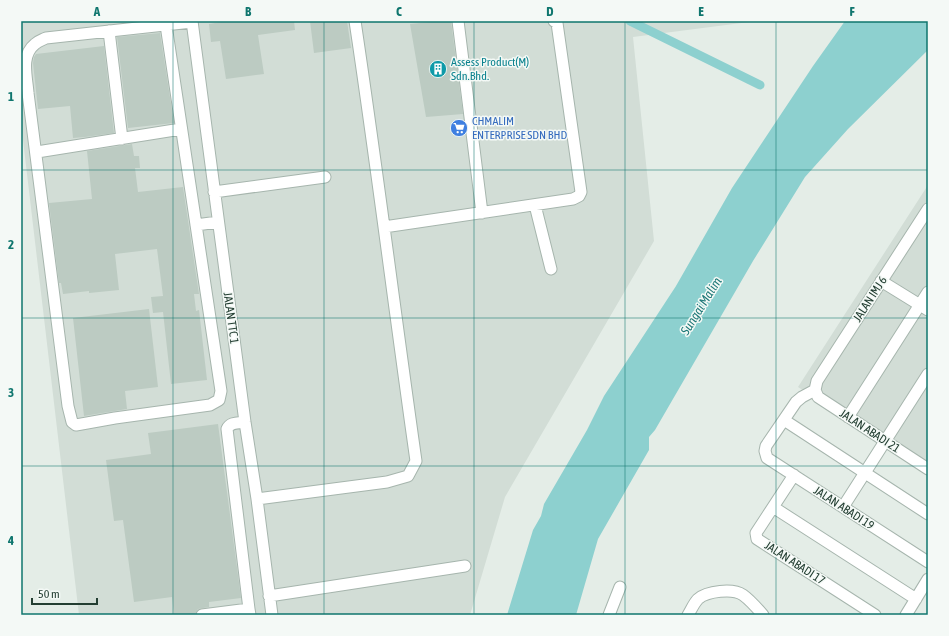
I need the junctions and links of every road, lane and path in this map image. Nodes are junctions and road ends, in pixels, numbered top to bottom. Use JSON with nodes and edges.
{"nodes":[{"id":1,"x":355,"y":21,"type":"edge"},
{"id":2,"x":458,"y":21,"type":"edge"},
{"id":3,"x":554,"y":21,"type":"edge"},
{"id":4,"x":192,"y":22,"type":"edge"},
{"id":5,"x":166,"y":25,"type":"junction"},
{"id":6,"x":109,"y":31,"type":"junction"},
{"id":7,"x":182,"y":129,"type":"junction"},
{"id":8,"x":122,"y":138,"type":"junction"},
{"id":9,"x":36,"y":152,"type":"junction"},
{"id":10,"x":325,"y":177,"type":"dead end"},
{"id":11,"x":214,"y":192,"type":"junction"},
{"id":12,"x":534,"y":205,"type":"junction"},
{"id":13,"x":928,"y":209,"type":"edge"},
{"id":14,"x":482,"y":213,"type":"junction"},
{"id":15,"x":218,"y":222,"type":"junction"},
{"id":16,"x":196,"y":225,"type":"junction"},
{"id":17,"x":384,"y":227,"type":"junction"},
{"id":18,"x":551,"y":269,"type":"dead end"},
{"id":19,"x":881,"y":281,"type":"junction"},
{"id":20,"x":928,"y":292,"type":"edge"},
{"id":21,"x":924,"y":307,"type":"edge"},
{"id":22,"x":928,"y":374,"type":"edge"},
{"id":23,"x":815,"y":390,"type":"junction"},
{"id":24,"x":848,"y":417,"type":"junction"},
{"id":25,"x":784,"y":420,"type":"junction"},
{"id":26,"x":245,"y":422,"type":"junction"},
{"id":27,"x":884,"y":441,"type":"junction"},
{"id":28,"x":928,"y":469,"type":"edge"},
{"id":29,"x":864,"y":473,"type":"junction"},
{"id":30,"x":794,"y":475,"type":"junction"},
{"id":31,"x":257,"y":499,"type":"junction"},
{"id":32,"x":843,"y":506,"type":"junction"},
{"id":33,"x":773,"y":507,"type":"junction"},
{"id":34,"x":928,"y":514,"type":"edge"},
{"id":35,"x":928,"y":562,"type":"edge"},
{"id":36,"x":465,"y":566,"type":"dead end"},
{"id":37,"x":928,"y":579,"type":"edge"},
{"id":38,"x":620,"y":586,"type":"dead end"},
{"id":39,"x":269,"y":596,"type":"junction"},
{"id":40,"x":916,"y":599,"type":"junction"},
{"id":41,"x":250,"y":612,"type":"edge"},
{"id":42,"x":202,"y":615,"type":"edge"},
{"id":43,"x":272,"y":615,"type":"edge"},
{"id":44,"x":608,"y":615,"type":"edge"},
{"id":45,"x":688,"y":615,"type":"edge"},
{"id":46,"x":763,"y":615,"type":"edge"},
{"id":47,"x":876,"y":615,"type":"edge"},
{"id":48,"x":906,"y":615,"type":"edge"}],
"edges":[{"from":1,"to":17,"type":"street"},
{"from":2,"to":14,"type":"street"},
{"from":3,"to":12,"type":"street"},
{"from":4,"to":5,"type":"street"},
{"from":4,"to":11,"type":"street","name":"JALAN TTC 1"},
{"from":5,"to":6,"type":"street"},
{"from":5,"to":7,"type":"street"},
{"from":6,"to":8,"type":"street"},
{"from":6,"to":9,"type":"street"},
{"from":7,"to":8,"type":"street"},
{"from":7,"to":16,"type":"street"},
{"from":8,"to":9,"type":"street"},
{"from":9,"to":16,"type":"street"},
{"from":10,"to":11,"type":"street"},
{"from":11,"to":15,"type":"street","name":"JALAN TTC 1"},
{"from":12,"to":14,"type":"street"},
{"from":12,"to":18,"type":"street"},
{"from":13,"to":19,"type":"street","name":"JALAN IMJ 6"},
{"from":14,"to":17,"type":"street"},
{"from":15,"to":16,"type":"street"},
{"from":15,"to":26,"type":"street","name":"JALAN TTC 1"},
{"from":17,"to":31,"type":"street"},
{"from":19,"to":21,"type":"street"},
{"from":19,"to":23,"type":"street","name":"JALAN IMJ 6"},
{"from":20,"to":21,"type":"street"},
{"from":21,"to":24,"type":"street"},
{"from":22,"to":27,"type":"street"},
{"from":23,"to":24,"type":"street","name":"JALAN ABADI 21"},
{"from":23,"to":25,"type":"street"},
{"from":24,"to":27,"type":"street","name":"JALAN ABADI 21"},
{"from":25,"to":29,"type":"street"},
{"from":25,"to":30,"type":"street","name":"JALAN ABADI 19"},
{"from":26,"to":31,"type":"street","name":"JALAN TTC 1"},
{"from":26,"to":41,"type":"street"},
{"from":27,"to":28,"type":"street","name":"JALAN ABADI 21"},
{"from":27,"to":29,"type":"street"},
{"from":29,"to":32,"type":"street"},
{"from":29,"to":34,"type":"street"},
{"from":30,"to":32,"type":"street","name":"JALAN ABADI 19"},
{"from":30,"to":33,"type":"street","name":"JALAN ABADI 17"},
{"from":31,"to":39,"type":"street","name":"JALAN TTC 1"},
{"from":32,"to":35,"type":"street","name":"JALAN ABADI 19"},
{"from":33,"to":40,"type":"street"},
{"from":33,"to":47,"type":"street","name":"JALAN ABADI 17"},
{"from":36,"to":39,"type":"street"},
{"from":37,"to":40,"type":"street"},
{"from":38,"to":44,"type":"street"},
{"from":39,"to":43,"type":"street","name":"JALAN TTC 1"},
{"from":40,"to":48,"type":"street"},
{"from":41,"to":42,"type":"street"},
{"from":45,"to":46,"type":"street"}]}
